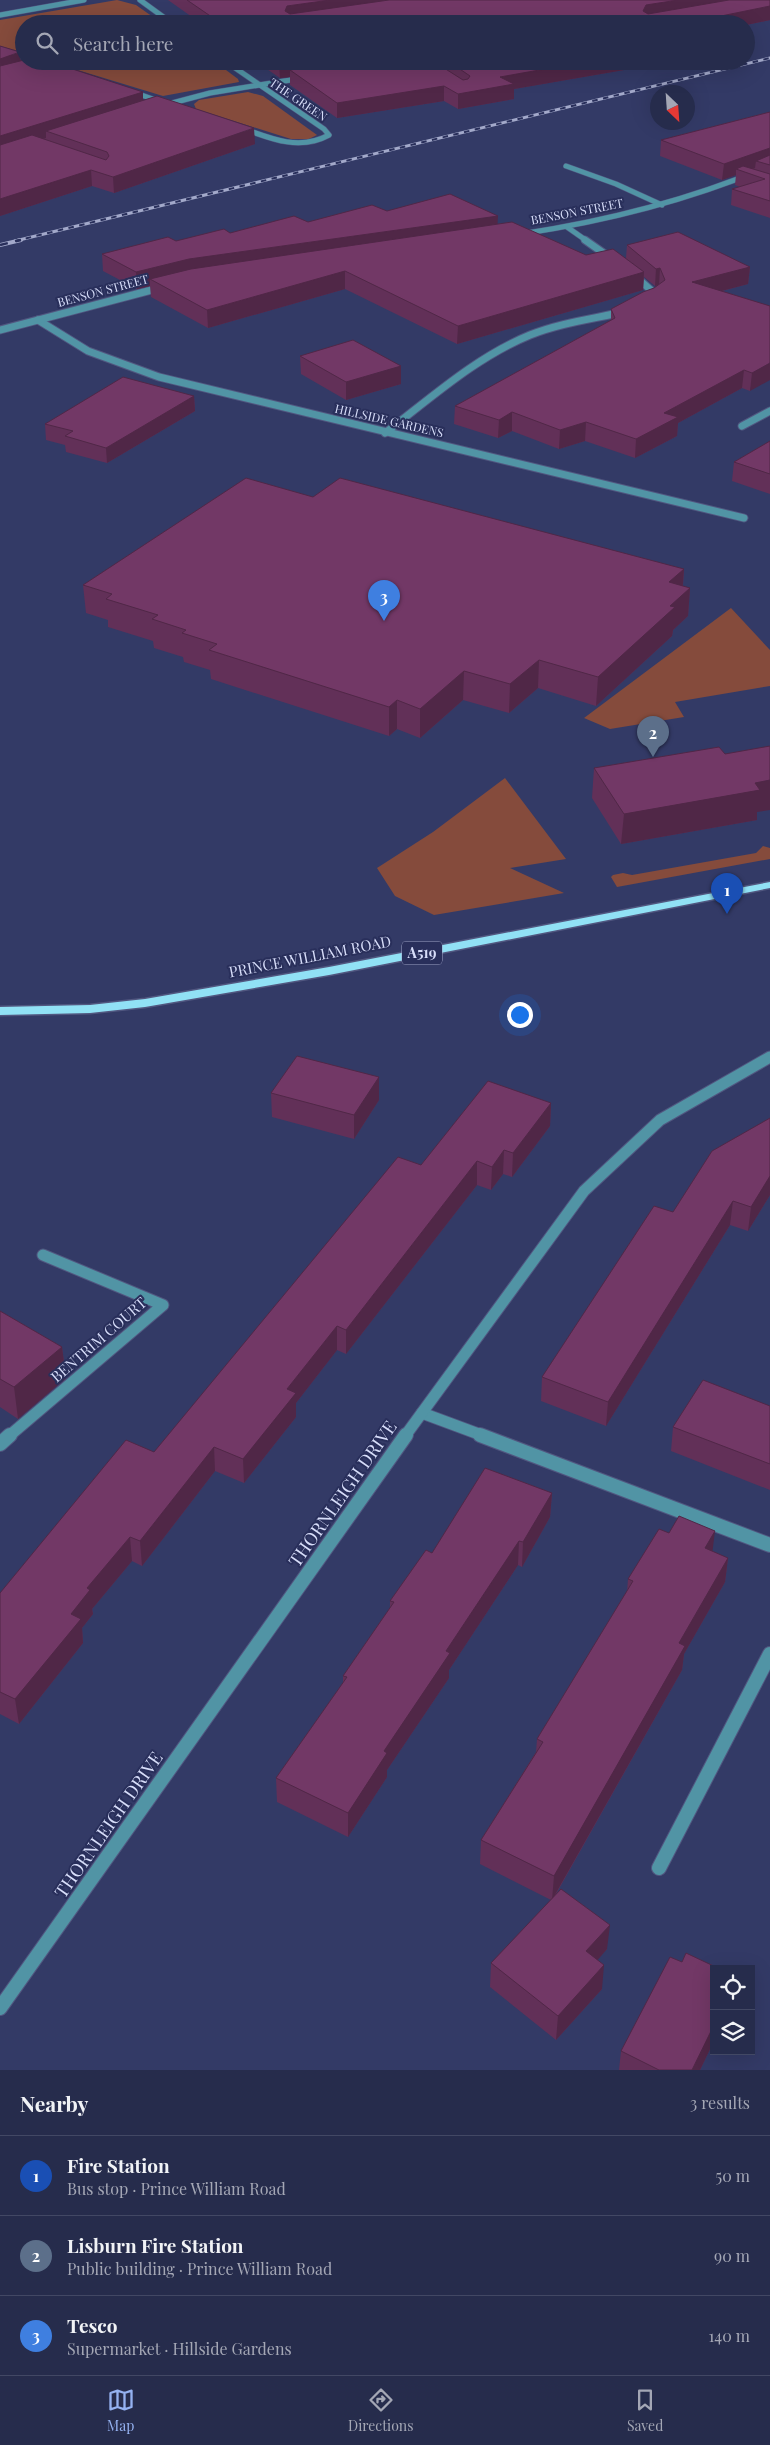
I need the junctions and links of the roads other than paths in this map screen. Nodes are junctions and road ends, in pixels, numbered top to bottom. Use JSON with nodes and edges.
{"nodes":[{"id":1,"x":84,"y":0,"type":"edge"},
{"id":2,"x":140,"y":0,"type":"edge"},
{"id":3,"x":0,"y":14,"type":"edge"},
{"id":4,"x":161,"y":15,"type":"edge"},
{"id":5,"x":0,"y":49,"type":"edge"},
{"id":6,"x":15,"y":54,"type":"edge"},
{"id":7,"x":238,"y":70,"type":"edge"},
{"id":8,"x":312,"y":77,"type":"edge"},
{"id":9,"x":257,"y":84,"type":"junction"},
{"id":10,"x":119,"y":88,"type":"edge"},
{"id":11,"x":167,"y":104,"type":"junction"},
{"id":12,"x":150,"y":109,"type":"edge"},
{"id":13,"x":185,"y":110,"type":"edge"},
{"id":14,"x":239,"y":127,"type":"edge"},
{"id":15,"x":566,"y":166,"type":"dead end"},
{"id":16,"x":770,"y":166,"type":"edge"},
{"id":17,"x":743,"y":178,"type":"junction"},
{"id":18,"x":753,"y":182,"type":"edge"},
{"id":19,"x":662,"y":205,"type":"junction"},
{"id":20,"x":568,"y":227,"type":"junction"},
{"id":21,"x":512,"y":236,"type":"edge"},
{"id":22,"x":615,"y":261,"type":"edge"},
{"id":23,"x":631,"y":273,"type":"edge"},
{"id":24,"x":175,"y":285,"type":"edge"},
{"id":25,"x":643,"y":305,"type":"edge"},
{"id":26,"x":634,"y":308,"type":"edge"},
{"id":27,"x":38,"y":320,"type":"junction"},
{"id":28,"x":0,"y":330,"type":"edge"},
{"id":29,"x":770,"y":411,"type":"edge"},
{"id":30,"x":742,"y":426,"type":"dead end"},
{"id":31,"x":385,"y":433,"type":"junction"},
{"id":32,"x":744,"y":518,"type":"dead end"},
{"id":33,"x":770,"y":885,"type":"edge"},
{"id":34,"x":0,"y":1011,"type":"edge"},
{"id":35,"x":770,"y":1057,"type":"edge"},
{"id":36,"x":43,"y":1255,"type":"dead end"},
{"id":37,"x":422,"y":1413,"type":"junction"},
{"id":38,"x":0,"y":1444,"type":"edge"},
{"id":39,"x":770,"y":1546,"type":"edge"},
{"id":40,"x":770,"y":1654,"type":"edge"},
{"id":41,"x":659,"y":1868,"type":"dead end"},
{"id":42,"x":0,"y":2008,"type":"edge"}],
"edges":[{"from":1,"to":3,"type":"street"},
{"from":2,"to":4,"type":"street"},
{"from":5,"to":6,"type":"street"},
{"from":7,"to":9,"type":"street","name":"THE GREEN"},
{"from":8,"to":9,"type":"street"},
{"from":9,"to":11,"type":"street"},
{"from":9,"to":14,"type":"street","name":"THE GREEN"},
{"from":10,"to":11,"type":"street"},
{"from":11,"to":12,"type":"street"},
{"from":11,"to":13,"type":"street"},
{"from":15,"to":19,"type":"street"},
{"from":16,"to":17,"type":"street","name":"BENSON STREET"},
{"from":17,"to":18,"type":"street"},
{"from":17,"to":19,"type":"street","name":"BENSON STREET"},
{"from":19,"to":20,"type":"street","name":"BENSON STREET"},
{"from":20,"to":21,"type":"street","name":"BENSON STREET"},
{"from":20,"to":22,"type":"street"},
{"from":23,"to":25,"type":"street"},
{"from":24,"to":27,"type":"street","name":"BENSON STREET"},
{"from":26,"to":31,"type":"street"},
{"from":27,"to":28,"type":"street","name":"BENSON STREET"},
{"from":27,"to":31,"type":"street","name":"HILLSIDE GARDENS"},
{"from":29,"to":30,"type":"street"},
{"from":31,"to":32,"type":"street","name":"HILLSIDE GARDENS"},
{"from":33,"to":34,"type":"main road","name":"PRINCE WILLIAM ROAD","number":"A519"},
{"from":35,"to":37,"type":"street","name":"THORNLEIGH DRIVE"},
{"from":36,"to":38,"type":"street","name":"BENTRIM COURT"},
{"from":37,"to":39,"type":"street"},
{"from":37,"to":42,"type":"street","name":"THORNLEIGH DRIVE"},
{"from":40,"to":41,"type":"street"}]}
